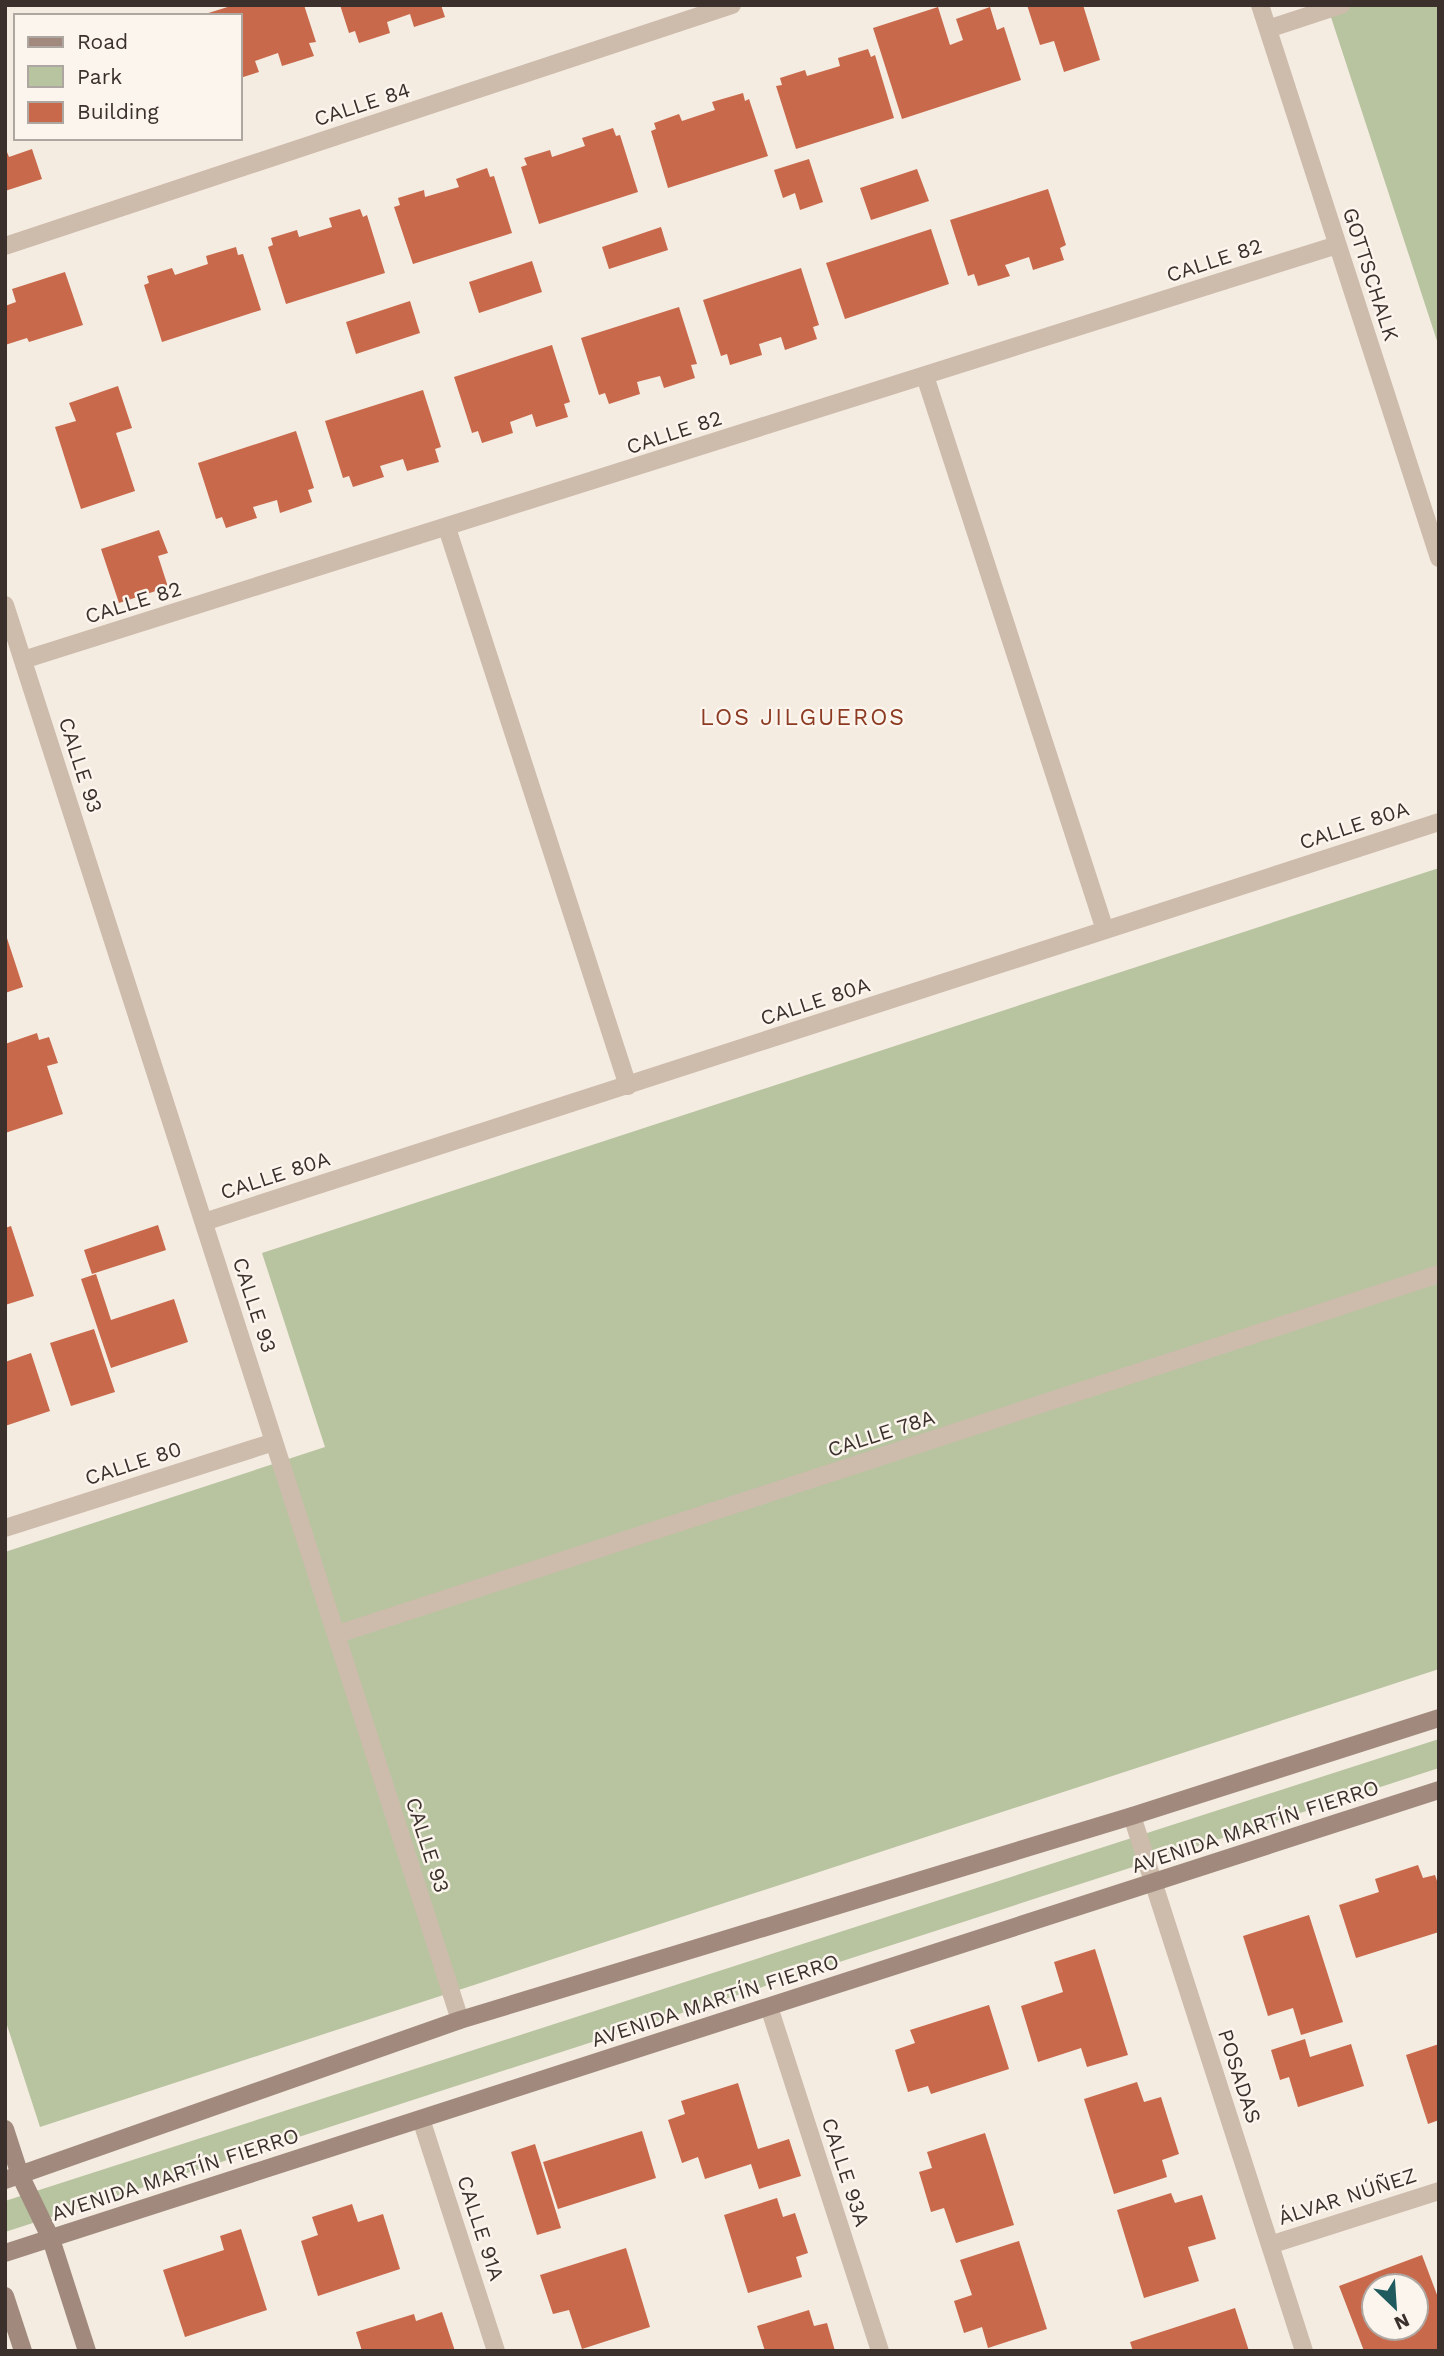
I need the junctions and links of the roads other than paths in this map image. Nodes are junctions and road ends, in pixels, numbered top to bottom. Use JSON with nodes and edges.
{"nodes":[{"id":1,"x":732,"y":5,"type":"edge"},
{"id":2,"x":1260,"y":5,"type":"edge"},
{"id":3,"x":1341,"y":5,"type":"edge"},
{"id":4,"x":1268,"y":29,"type":"junction"},
{"id":5,"x":1337,"y":245,"type":"junction"},
{"id":6,"x":5,"y":246,"type":"edge"},
{"id":7,"x":925,"y":376,"type":"junction"},
{"id":8,"x":447,"y":528,"type":"junction"},
{"id":9,"x":1439,"y":558,"type":"edge"},
{"id":10,"x":5,"y":605,"type":"edge"},
{"id":11,"x":23,"y":660,"type":"junction"},
{"id":12,"x":1439,"y":822,"type":"edge"},
{"id":13,"x":1105,"y":930,"type":"junction"},
{"id":14,"x":628,"y":1086,"type":"junction"},
{"id":15,"x":204,"y":1222,"type":"junction"},
{"id":16,"x":1439,"y":1274,"type":"edge"},
{"id":17,"x":274,"y":1442,"type":"junction"},
{"id":18,"x":5,"y":1528,"type":"edge"},
{"id":19,"x":338,"y":1634,"type":"junction"},
{"id":20,"x":1439,"y":1718,"type":"edge"},
{"id":21,"x":1439,"y":1790,"type":"edge"},
{"id":22,"x":1132,"y":1816,"type":"junction"},
{"id":23,"x":1153,"y":1883,"type":"junction"},
{"id":24,"x":769,"y":2007,"type":"junction"},
{"id":25,"x":460,"y":2020,"type":"junction"},
{"id":26,"x":421,"y":2119,"type":"junction"},
{"id":27,"x":5,"y":2129,"type":"edge"},
{"id":28,"x":13,"y":2178,"type":"edge"},
{"id":29,"x":1439,"y":2191,"type":"edge"},
{"id":30,"x":51,"y":2239,"type":"junction"},
{"id":31,"x":1270,"y":2245,"type":"junction"},
{"id":32,"x":5,"y":2253,"type":"edge"},
{"id":33,"x":5,"y":2296,"type":"edge"},
{"id":34,"x":23,"y":2351,"type":"edge"},
{"id":35,"x":87,"y":2351,"type":"edge"},
{"id":36,"x":496,"y":2351,"type":"edge"},
{"id":37,"x":880,"y":2351,"type":"edge"},
{"id":38,"x":1304,"y":2351,"type":"edge"}],
"edges":[{"from":1,"to":6,"type":"street","name":"CALLE 84"},
{"from":2,"to":4,"type":"street","name":"GOTTSCHALK"},
{"from":3,"to":4,"type":"street"},
{"from":4,"to":5,"type":"street","name":"GOTTSCHALK"},
{"from":5,"to":7,"type":"street","name":"CALLE 82"},
{"from":5,"to":9,"type":"street","name":"GOTTSCHALK"},
{"from":7,"to":8,"type":"street","name":"CALLE 82"},
{"from":7,"to":13,"type":"street"},
{"from":8,"to":11,"type":"street","name":"CALLE 82"},
{"from":8,"to":14,"type":"street"},
{"from":10,"to":11,"type":"street","name":"CALLE 93"},
{"from":11,"to":15,"type":"street","name":"CALLE 93"},
{"from":12,"to":13,"type":"street","name":"CALLE 80A"},
{"from":13,"to":14,"type":"street","name":"CALLE 80A"},
{"from":14,"to":15,"type":"street","name":"CALLE 80A"},
{"from":15,"to":17,"type":"street","name":"CALLE 93"},
{"from":16,"to":19,"type":"street","name":"CALLE 78A"},
{"from":17,"to":18,"type":"street","name":"CALLE 80"},
{"from":17,"to":19,"type":"street","name":"CALLE 93"},
{"from":19,"to":25,"type":"street","name":"CALLE 93"},
{"from":20,"to":22,"type":"main road"},
{"from":21,"to":23,"type":"main road","name":"AVENIDA MARTÍN FIERRO"},
{"from":22,"to":23,"type":"street","name":"POSADAS"},
{"from":22,"to":25,"type":"main road"},
{"from":23,"to":24,"type":"main road","name":"AVENIDA MARTÍN FIERRO"},
{"from":23,"to":31,"type":"street","name":"POSADAS"},
{"from":24,"to":26,"type":"main road","name":"AVENIDA MARTÍN FIERRO"},
{"from":24,"to":37,"type":"street","name":"CALLE 93A"},
{"from":25,"to":28,"type":"main road"},
{"from":26,"to":30,"type":"main road","name":"AVENIDA MARTÍN FIERRO"},
{"from":26,"to":36,"type":"street","name":"CALLE 91A"},
{"from":27,"to":28,"type":"main road"},
{"from":28,"to":30,"type":"main road"},
{"from":29,"to":31,"type":"street","name":"ÁLVAR NÚÑEZ"},
{"from":30,"to":32,"type":"main road","name":"AVENIDA MARTÍN FIERRO"},
{"from":30,"to":35,"type":"main road"},
{"from":31,"to":38,"type":"street","name":"POSADAS"},
{"from":33,"to":34,"type":"main road"}]}
